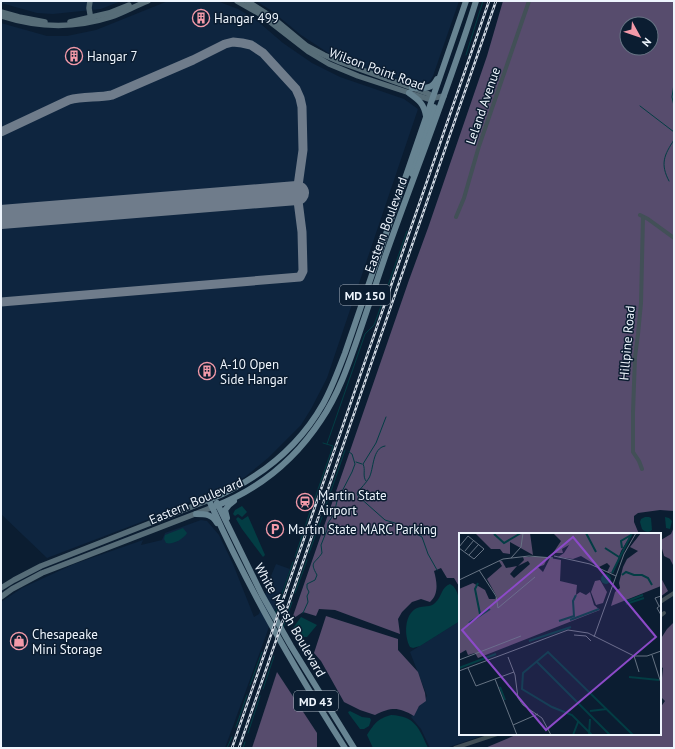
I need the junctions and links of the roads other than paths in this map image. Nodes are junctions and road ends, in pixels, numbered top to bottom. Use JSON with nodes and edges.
{"nodes":[{"id":1,"x":90,"y":1,"type":"edge"},
{"id":2,"x":138,"y":1,"type":"edge"},
{"id":3,"x":148,"y":1,"type":"edge"},
{"id":4,"x":237,"y":1,"type":"edge"},
{"id":5,"x":247,"y":1,"type":"edge"},
{"id":6,"x":466,"y":1,"type":"edge"},
{"id":7,"x":476,"y":1,"type":"edge"},
{"id":8,"x":529,"y":1,"type":"edge"},
{"id":9,"x":1,"y":12,"type":"edge"},
{"id":10,"x":1,"y":16,"type":"edge"},
{"id":11,"x":91,"y":20,"type":"junction"},
{"id":12,"x":446,"y":59,"type":"junction"},
{"id":13,"x":336,"y":64,"type":"junction"},
{"id":14,"x":411,"y":90,"type":"junction"},
{"id":15,"x":444,"y":96,"type":"junction"},
{"id":16,"x":433,"y":98,"type":"junction"},
{"id":17,"x":426,"y":117,"type":"junction"},
{"id":18,"x":402,"y":210,"type":"junction"},
{"id":19,"x":456,"y":217,"type":"dead end"},
{"id":20,"x":674,"y":238,"type":"edge"},
{"id":21,"x":642,"y":469,"type":"dead end"},
{"id":22,"x":243,"y":494,"type":"junction"},
{"id":23,"x":212,"y":499,"type":"junction"},
{"id":24,"x":215,"y":506,"type":"junction"},
{"id":25,"x":196,"y":514,"type":"junction"},
{"id":26,"x":226,"y":538,"type":"junction"},
{"id":27,"x":238,"y":547,"type":"junction"},
{"id":28,"x":1,"y":588,"type":"edge"},
{"id":29,"x":674,"y":593,"type":"edge"},
{"id":30,"x":1,"y":597,"type":"edge"},
{"id":31,"x":661,"y":601,"type":"edge"},
{"id":32,"x":494,"y":735,"type":"edge"},
{"id":33,"x":345,"y":748,"type":"edge"},
{"id":34,"x":354,"y":748,"type":"edge"},
{"id":35,"x":455,"y":748,"type":"edge"}],
"edges":[{"from":1,"to":11,"type":"street"},
{"from":2,"to":11,"type":"street"},
{"from":3,"to":11,"type":"street"},
{"from":4,"to":13,"type":"street","name":"Wilson Point Road"},
{"from":5,"to":13,"type":"street","name":"Wilson Point Road"},
{"from":6,"to":12,"type":"main road","name":"Eastern Boulevard","number":"MD 150"},
{"from":7,"to":15,"type":"main road","name":"Eastern Boulevard","number":"MD 150"},
{"from":8,"to":19,"type":"street","name":"Leland Avenue"},
{"from":9,"to":11,"type":"street"},
{"from":10,"to":11,"type":"street"},
{"from":12,"to":14,"type":"main road"},
{"from":12,"to":16,"type":"main road","name":"Eastern Boulevard","number":"MD 150"},
{"from":13,"to":14,"type":"street","name":"Wilson Point Road"},
{"from":14,"to":16,"type":"street","name":"Wilson Point Road"},
{"from":14,"to":17,"type":"main road"},
{"from":15,"to":16,"type":"street","name":"Wilson Point Road"},
{"from":15,"to":18,"type":"main road","name":"Eastern Boulevard","number":"MD 150"},
{"from":16,"to":17,"type":"main road","name":"Eastern Boulevard","number":"MD 150"},
{"from":16,"to":18,"type":"main road"},
{"from":17,"to":23,"type":"main road","name":"Eastern Boulevard","number":"MD 150"},
{"from":18,"to":22,"type":"main road","name":"Eastern Boulevard","number":"MD 150"},
{"from":20,"to":21,"type":"street","name":"Hillpine Road"},
{"from":22,"to":24,"type":"main road","name":"Eastern Boulevard","number":"MD 150"},
{"from":22,"to":27,"type":"main road"},
{"from":23,"to":24,"type":"main road","name":"White Marsh Boulevard","number":"MD 43"},
{"from":23,"to":28,"type":"street","name":"Eastern Boulevard","number":"MD 150"},
{"from":24,"to":25,"type":"street","name":"Eastern Boulevard","number":"MD 150"},
{"from":24,"to":26,"type":"main road","name":"White Marsh Boulevard","number":"MD 43"},
{"from":24,"to":27,"type":"main road","name":"White Marsh Boulevard","number":"MD 43"},
{"from":25,"to":26,"type":"main road"},
{"from":25,"to":30,"type":"street","name":"Eastern Boulevard","number":"MD 150"},
{"from":26,"to":33,"type":"main road","name":"White Marsh Boulevard","number":"MD 43"},
{"from":27,"to":34,"type":"main road","name":"White Marsh Boulevard","number":"MD 43"},
{"from":29,"to":31,"type":"street"},
{"from":32,"to":35,"type":"street"}]}
